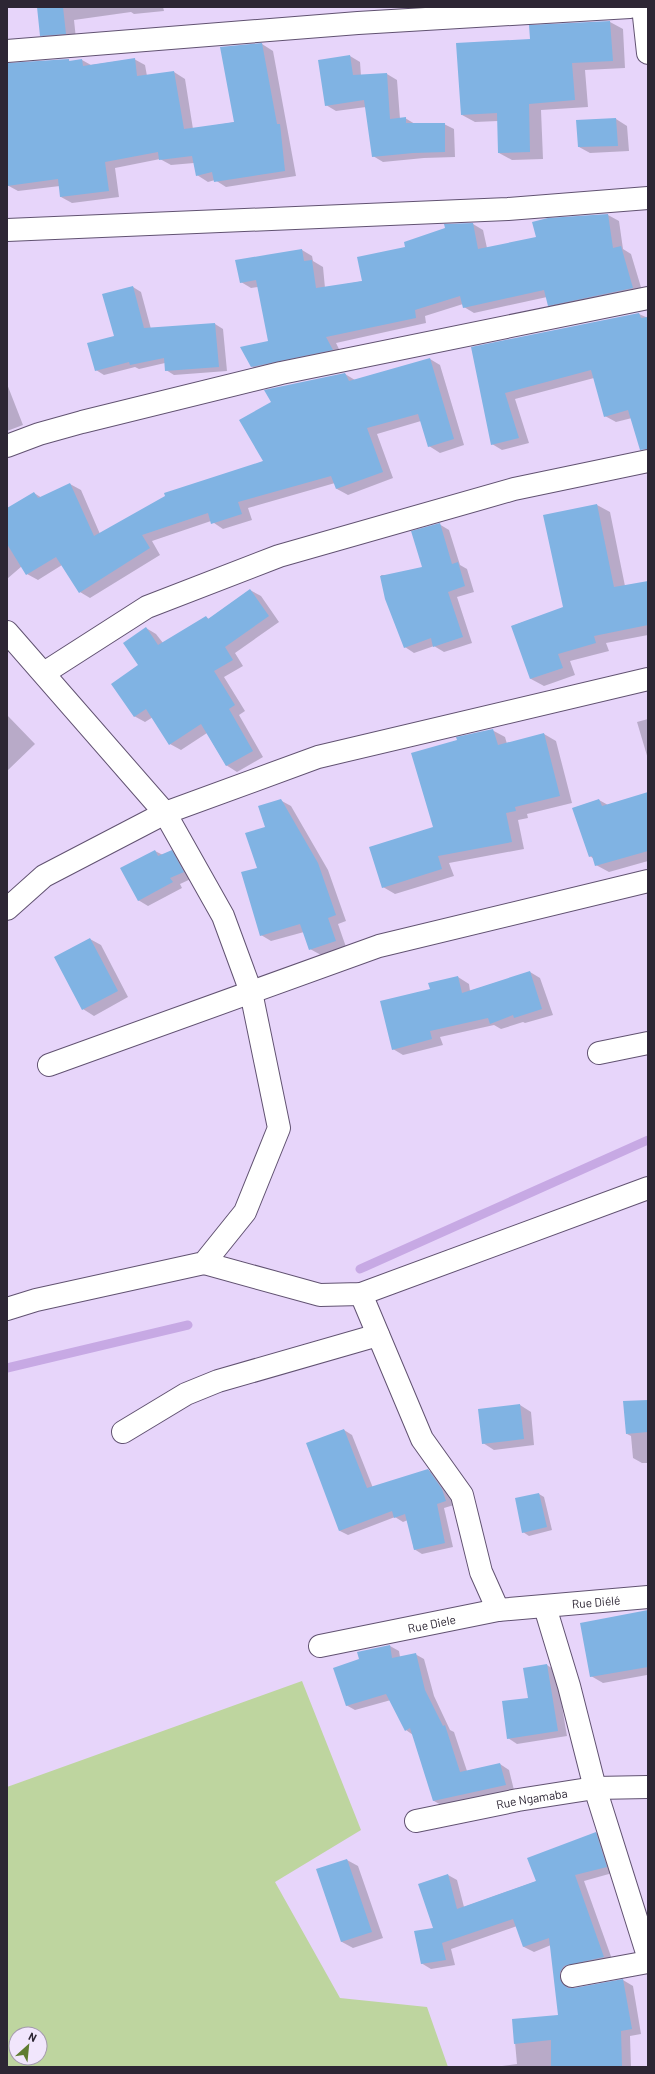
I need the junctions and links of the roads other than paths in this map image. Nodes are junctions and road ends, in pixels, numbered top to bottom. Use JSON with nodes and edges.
{"nodes":[{"id":1,"x":630,"y":7,"type":"edge"},
{"id":2,"x":643,"y":7,"type":"edge"},
{"id":3,"x":7,"y":51,"type":"edge"},
{"id":4,"x":648,"y":53,"type":"edge"},
{"id":5,"x":648,"y":198,"type":"edge"},
{"id":6,"x":7,"y":230,"type":"edge"},
{"id":7,"x":648,"y":298,"type":"edge"},
{"id":8,"x":7,"y":446,"type":"edge"},
{"id":9,"x":648,"y":462,"type":"edge"},
{"id":10,"x":7,"y":632,"type":"edge"},
{"id":11,"x":44,"y":673,"type":"junction"},
{"id":12,"x":648,"y":679,"type":"edge"},
{"id":13,"x":165,"y":813,"type":"junction"},
{"id":14,"x":648,"y":881,"type":"edge"},
{"id":15,"x":7,"y":909,"type":"edge"},
{"id":16,"x":251,"y":992,"type":"junction"},
{"id":17,"x":648,"y":1043,"type":"edge"},
{"id":18,"x":599,"y":1054,"type":"dead end"},
{"id":19,"x":49,"y":1065,"type":"dead end"},
{"id":20,"x":648,"y":1188,"type":"edge"},
{"id":21,"x":204,"y":1263,"type":"junction"},
{"id":22,"x":361,"y":1294,"type":"junction"},
{"id":23,"x":7,"y":1309,"type":"edge"},
{"id":24,"x":378,"y":1335,"type":"junction"},
{"id":25,"x":123,"y":1432,"type":"dead end"},
{"id":26,"x":648,"y":1597,"type":"edge"},
{"id":27,"x":545,"y":1607,"type":"junction"},
{"id":28,"x":498,"y":1610,"type":"junction"},
{"id":29,"x":320,"y":1646,"type":"dead end"},
{"id":30,"x":648,"y":1787,"type":"edge"},
{"id":31,"x":596,"y":1788,"type":"junction"},
{"id":32,"x":416,"y":1821,"type":"dead end"},
{"id":33,"x":648,"y":1956,"type":"edge"},
{"id":34,"x":648,"y":1962,"type":"edge"},
{"id":35,"x":572,"y":1976,"type":"dead end"}],
"edges":[{"from":1,"to":3,"type":"street"},
{"from":2,"to":4,"type":"street"},
{"from":5,"to":6,"type":"street"},
{"from":7,"to":8,"type":"street"},
{"from":9,"to":11,"type":"street"},
{"from":10,"to":11,"type":"street"},
{"from":11,"to":13,"type":"street"},
{"from":12,"to":13,"type":"street"},
{"from":13,"to":15,"type":"street"},
{"from":13,"to":16,"type":"street"},
{"from":14,"to":16,"type":"street"},
{"from":16,"to":19,"type":"street"},
{"from":16,"to":21,"type":"street"},
{"from":17,"to":18,"type":"street"},
{"from":20,"to":22,"type":"street"},
{"from":21,"to":22,"type":"street"},
{"from":21,"to":23,"type":"street"},
{"from":22,"to":24,"type":"street"},
{"from":24,"to":25,"type":"street"},
{"from":24,"to":28,"type":"street"},
{"from":26,"to":27,"type":"street","name":"Rue Diélé"},
{"from":27,"to":28,"type":"street","name":"Rue Diele"},
{"from":27,"to":31,"type":"street"},
{"from":28,"to":29,"type":"street","name":"Rue Diele"},
{"from":30,"to":31,"type":"street","name":"Rue Ngamaba"},
{"from":31,"to":32,"type":"street","name":"Rue Ngamaba"},
{"from":31,"to":33,"type":"street"},
{"from":34,"to":35,"type":"street"}]}
